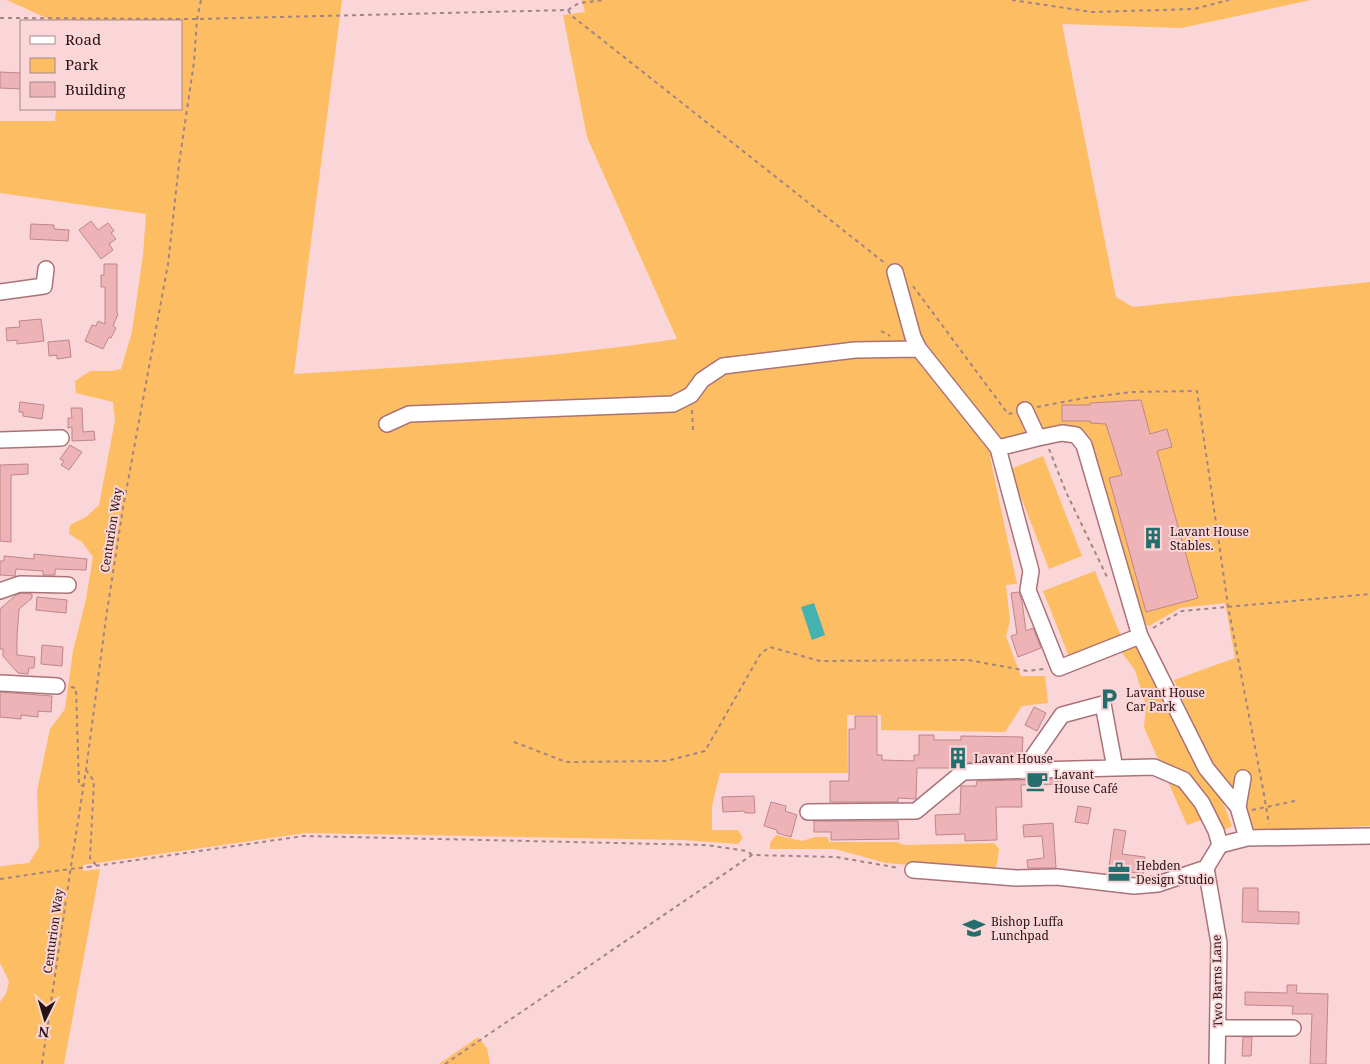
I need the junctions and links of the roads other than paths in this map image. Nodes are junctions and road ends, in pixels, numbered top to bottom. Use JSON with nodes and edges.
{"nodes":[{"id":1,"x":46,"y":269,"type":"dead end"},
{"id":2,"x":895,"y":272,"type":"road end"},
{"id":3,"x":0,"y":292,"type":"edge"},
{"id":4,"x":919,"y":349,"type":"junction"},
{"id":5,"x":1025,"y":410,"type":"road end"},
{"id":6,"x":387,"y":424,"type":"dead end"},
{"id":7,"x":61,"y":438,"type":"dead end"},
{"id":8,"x":1041,"y":438,"type":"junction"},
{"id":9,"x":0,"y":440,"type":"edge"},
{"id":10,"x":998,"y":448,"type":"junction"},
{"id":11,"x":68,"y":585,"type":"dead end"},
{"id":12,"x":0,"y":591,"type":"edge"},
{"id":13,"x":1140,"y":636,"type":"junction"},
{"id":14,"x":0,"y":683,"type":"edge"},
{"id":15,"x":57,"y":686,"type":"road end"},
{"id":16,"x":1115,"y":768,"type":"junction"},
{"id":17,"x":1023,"y":771,"type":"junction"},
{"id":18,"x":1243,"y":778,"type":"dead end"},
{"id":19,"x":1239,"y":809,"type":"junction"},
{"id":20,"x":808,"y":812,"type":"dead end"},
{"id":21,"x":1370,"y":836,"type":"edge"},
{"id":22,"x":1246,"y":838,"type":"junction"},
{"id":23,"x":1220,"y":845,"type":"junction"},
{"id":24,"x":1206,"y":868,"type":"junction"},
{"id":25,"x":914,"y":870,"type":"road end"},
{"id":26,"x":1218,"y":1028,"type":"junction"},
{"id":27,"x":1293,"y":1028,"type":"dead end"},
{"id":28,"x":1217,"y":1064,"type":"edge"}],
"edges":[{"from":1,"to":3,"type":"street"},
{"from":2,"to":4,"type":"street"},
{"from":4,"to":6,"type":"street"},
{"from":4,"to":10,"type":"street"},
{"from":5,"to":8,"type":"street"},
{"from":7,"to":9,"type":"street"},
{"from":8,"to":10,"type":"street"},
{"from":8,"to":13,"type":"street"},
{"from":10,"to":13,"type":"street"},
{"from":11,"to":12,"type":"street"},
{"from":13,"to":19,"type":"street"},
{"from":14,"to":15,"type":"street"},
{"from":16,"to":17,"type":"street"},
{"from":16,"to":17,"type":"street"},
{"from":16,"to":23,"type":"street"},
{"from":17,"to":20,"type":"street"},
{"from":18,"to":19,"type":"street"},
{"from":19,"to":22,"type":"street"},
{"from":21,"to":22,"type":"street"},
{"from":22,"to":23,"type":"street"},
{"from":23,"to":24,"type":"street"},
{"from":24,"to":25,"type":"street"},
{"from":24,"to":26,"type":"street","name":"Two Barns Lane"},
{"from":26,"to":27,"type":"street"},
{"from":26,"to":28,"type":"street","name":"Two Barns Lane"}]}
